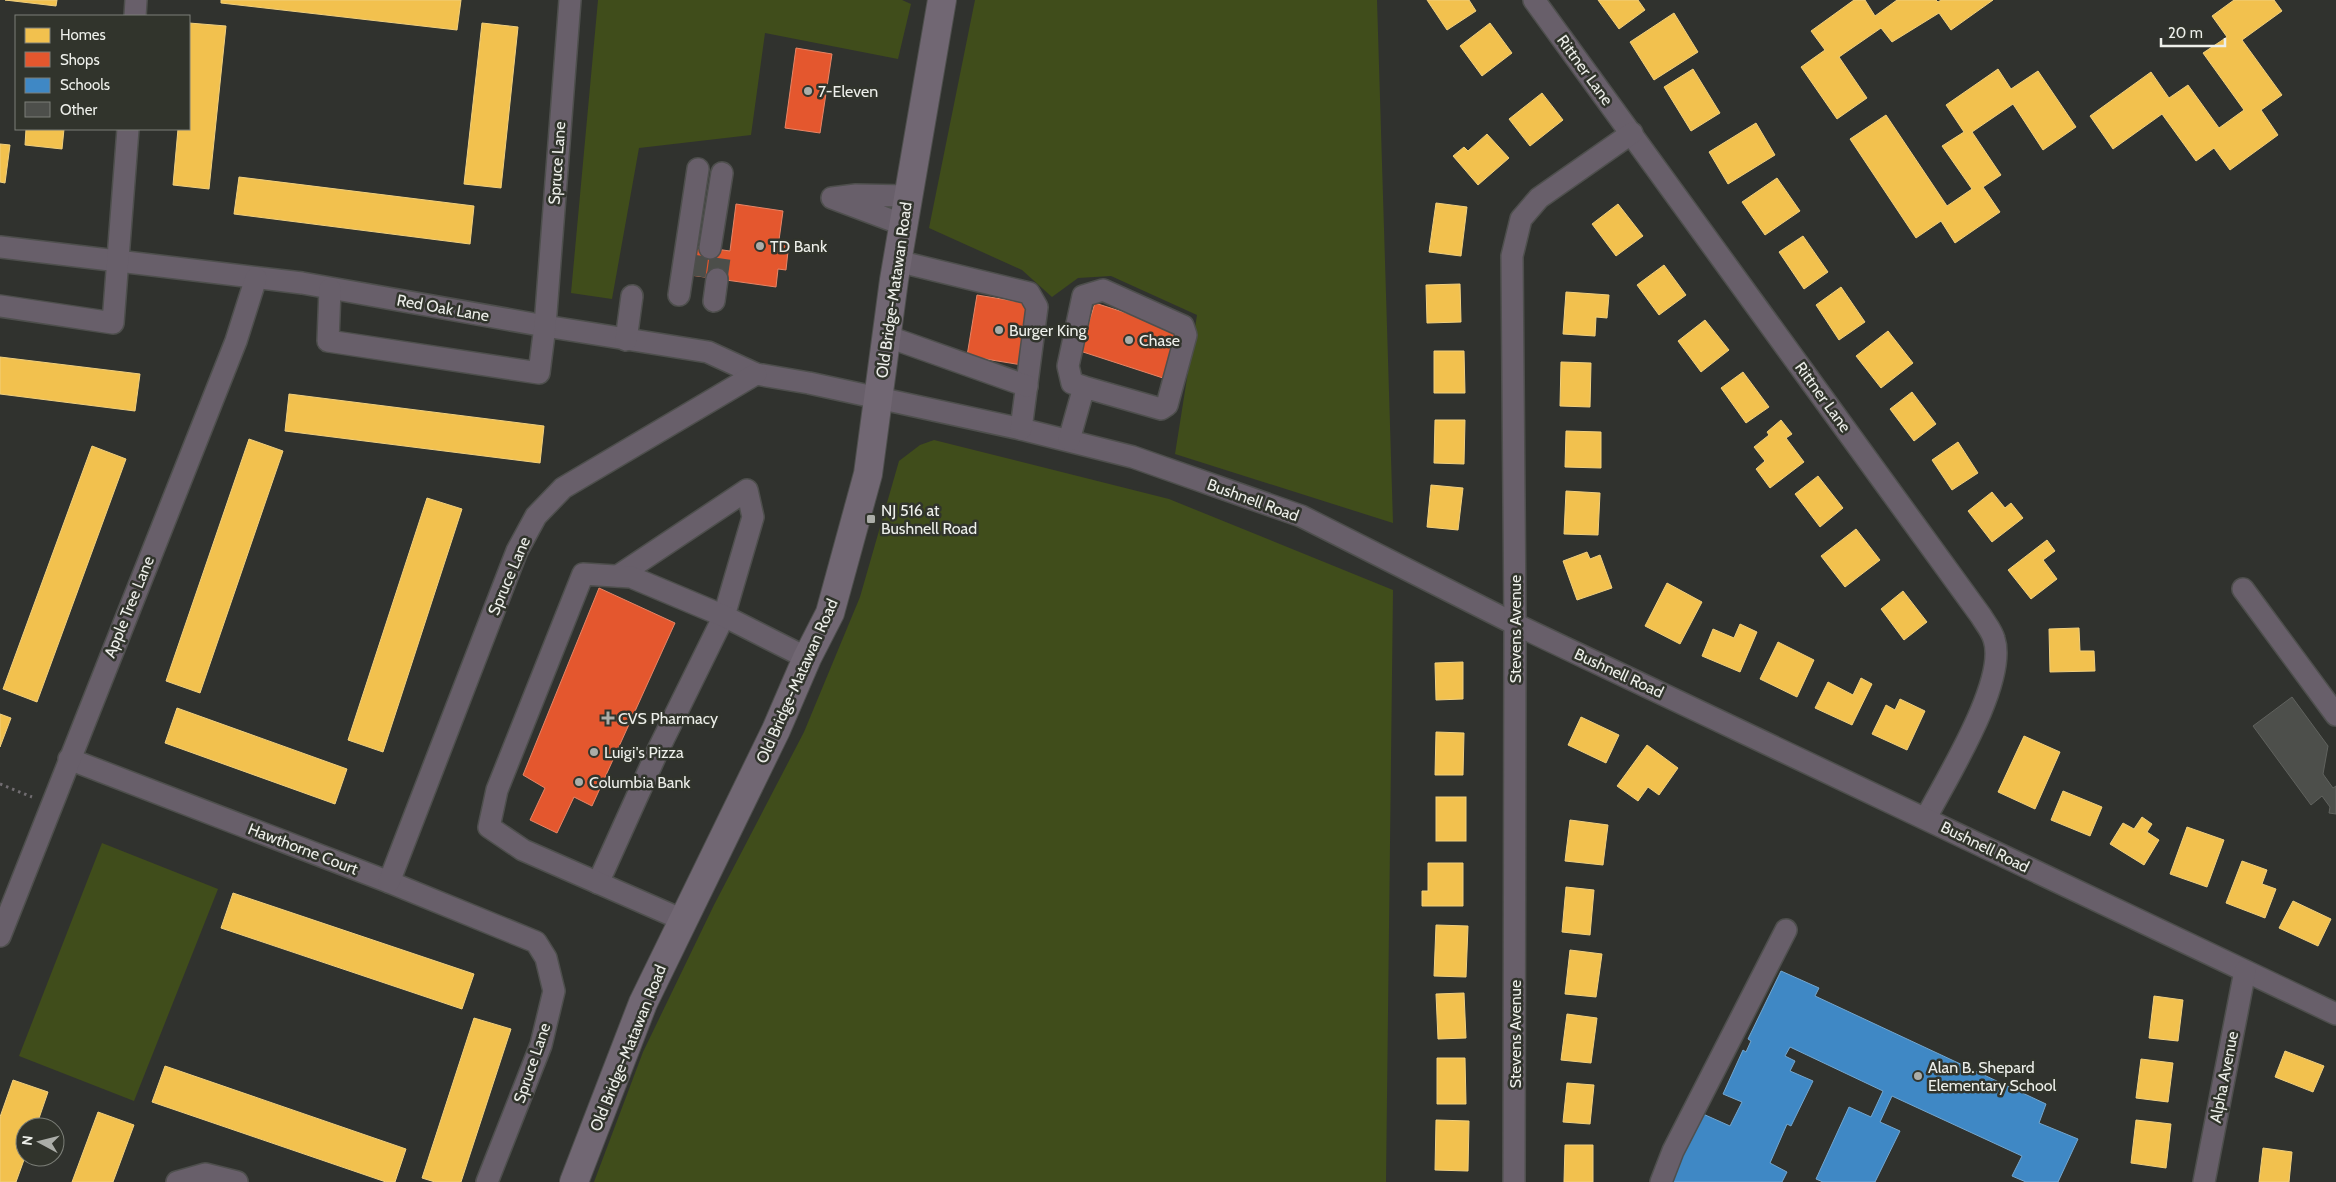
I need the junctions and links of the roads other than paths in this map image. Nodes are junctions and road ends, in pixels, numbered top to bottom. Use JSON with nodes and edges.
{"nodes":[{"id":1,"x":136,"y":0,"type":"edge"},
{"id":2,"x":570,"y":0,"type":"edge"},
{"id":3,"x":942,"y":0,"type":"edge"},
{"id":4,"x":1534,"y":0,"type":"edge"},
{"id":5,"x":135,"y":15,"type":"edge"},
{"id":6,"x":128,"y":130,"type":"edge"},
{"id":7,"x":1632,"y":133,"type":"junction"},
{"id":8,"x":908,"y":196,"type":"junction"},
{"id":9,"x":904,"y":225,"type":"junction"},
{"id":10,"x":0,"y":247,"type":"edge"},
{"id":11,"x":710,"y":249,"type":"tunnel mouth"},
{"id":12,"x":118,"y":261,"type":"junction"},
{"id":13,"x":897,"y":261,"type":"junction"},
{"id":14,"x":706,"y":277,"type":"tunnel mouth"},
{"id":15,"x":256,"y":278,"type":"junction"},
{"id":16,"x":330,"y":288,"type":"junction"},
{"id":17,"x":632,"y":296,"type":"dead end"},
{"id":18,"x":0,"y":306,"type":"edge"},
{"id":19,"x":545,"y":326,"type":"junction"},
{"id":20,"x":886,"y":336,"type":"junction"},
{"id":21,"x":626,"y":340,"type":"junction"},
{"id":22,"x":756,"y":374,"type":"junction"},
{"id":23,"x":1027,"y":386,"type":"junction"},
{"id":24,"x":1084,"y":387,"type":"junction"},
{"id":25,"x":879,"y":398,"type":"junction"},
{"id":26,"x":1022,"y":429,"type":"junction"},
{"id":27,"x":1069,"y":440,"type":"junction"},
{"id":28,"x":618,"y":576,"type":"junction"},
{"id":29,"x":2243,"y":589,"type":"dead end"},
{"id":30,"x":724,"y":616,"type":"junction"},
{"id":31,"x":1515,"y":624,"type":"junction"},
{"id":32,"x":807,"y":658,"type":"junction"},
{"id":33,"x":2336,"y":715,"type":"edge"},
{"id":34,"x":69,"y":759,"type":"junction"},
{"id":35,"x":1926,"y":818,"type":"junction"},
{"id":36,"x":389,"y":882,"type":"junction"},
{"id":37,"x":598,"y":882,"type":"junction"},
{"id":38,"x":684,"y":920,"type":"junction"},
{"id":39,"x":1786,"y":930,"type":"dead end"},
{"id":40,"x":0,"y":936,"type":"edge"},
{"id":41,"x":536,"y":942,"type":"joint"},
{"id":42,"x":2245,"y":971,"type":"junction"},
{"id":43,"x":2336,"y":1014,"type":"edge"},
{"id":44,"x":177,"y":1182,"type":"edge"},
{"id":45,"x":237,"y":1182,"type":"edge"},
{"id":46,"x":487,"y":1182,"type":"edge"},
{"id":47,"x":574,"y":1182,"type":"edge"},
{"id":48,"x":1514,"y":1182,"type":"edge"},
{"id":49,"x":1661,"y":1182,"type":"edge"},
{"id":50,"x":2204,"y":1182,"type":"edge"}],
"edges":[{"from":1,"to":5,"type":"street"},
{"from":2,"to":19,"type":"street","name":"Spruce Lane"},
{"from":3,"to":8,"type":"main road","name":"Old Bridge-Matawan Road"},
{"from":4,"to":7,"type":"street","name":"Rittner Lane"},
{"from":6,"to":12,"type":"street"},
{"from":7,"to":31,"type":"street","name":"Stevens Avenue"},
{"from":7,"to":35,"type":"street","name":"Rittner Lane"},
{"from":8,"to":9,"type":"main road","name":"Old Bridge-Matawan Road"},
{"from":8,"to":9,"type":"street"},
{"from":9,"to":13,"type":"main road","name":"Old Bridge-Matawan Road"},
{"from":10,"to":12,"type":"street","name":"Red Oak Lane"},
{"from":11,"to":14,"type":"street"},
{"from":12,"to":15,"type":"street","name":"Red Oak Lane"},
{"from":12,"to":18,"type":"street"},
{"from":13,"to":20,"type":"main road","name":"Old Bridge-Matawan Road"},
{"from":13,"to":23,"type":"street"},
{"from":15,"to":16,"type":"street","name":"Red Oak Lane"},
{"from":15,"to":34,"type":"street","name":"Apple Tree Lane"},
{"from":16,"to":19,"type":"street","name":"Red Oak Lane"},
{"from":16,"to":19,"type":"street","name":"Spruce Lane"},
{"from":17,"to":21,"type":"street"},
{"from":19,"to":21,"type":"street","name":"Red Oak Lane"},
{"from":20,"to":23,"type":"street"},
{"from":20,"to":25,"type":"main road","name":"Old Bridge-Matawan Road"},
{"from":21,"to":22,"type":"street","name":"Red Oak Lane"},
{"from":22,"to":25,"type":"street","name":"Red Oak Lane"},
{"from":22,"to":36,"type":"street","name":"Spruce Lane"},
{"from":23,"to":26,"type":"street"},
{"from":24,"to":24,"type":"street"},
{"from":24,"to":27,"type":"street"},
{"from":25,"to":26,"type":"street","name":"Bushnell Road"},
{"from":25,"to":32,"type":"main road","name":"Old Bridge-Matawan Road"},
{"from":26,"to":27,"type":"street","name":"Bushnell Road"},
{"from":27,"to":31,"type":"street","name":"Bushnell Road"},
{"from":28,"to":30,"type":"street"},
{"from":28,"to":30,"type":"street"},
{"from":28,"to":37,"type":"street"},
{"from":29,"to":33,"type":"street"},
{"from":30,"to":32,"type":"street"},
{"from":30,"to":37,"type":"street"},
{"from":31,"to":35,"type":"street","name":"Bushnell Road"},
{"from":31,"to":48,"type":"street","name":"Stevens Avenue"},
{"from":32,"to":38,"type":"main road","name":"Old Bridge-Matawan Road"},
{"from":34,"to":36,"type":"street","name":"Hawthorne Court"},
{"from":34,"to":40,"type":"street","name":"Apple Tree Lane"},
{"from":35,"to":42,"type":"street","name":"Bushnell Road"},
{"from":36,"to":41,"type":"street","name":"Hawthorne Court"},
{"from":37,"to":38,"type":"street"},
{"from":38,"to":47,"type":"main road","name":"Old Bridge-Matawan Road"},
{"from":39,"to":49,"type":"street"},
{"from":41,"to":46,"type":"street","name":"Spruce Lane"},
{"from":42,"to":43,"type":"street","name":"Bushnell Road"},
{"from":42,"to":50,"type":"street","name":"Alpha Avenue"},
{"from":44,"to":45,"type":"street"}]}
